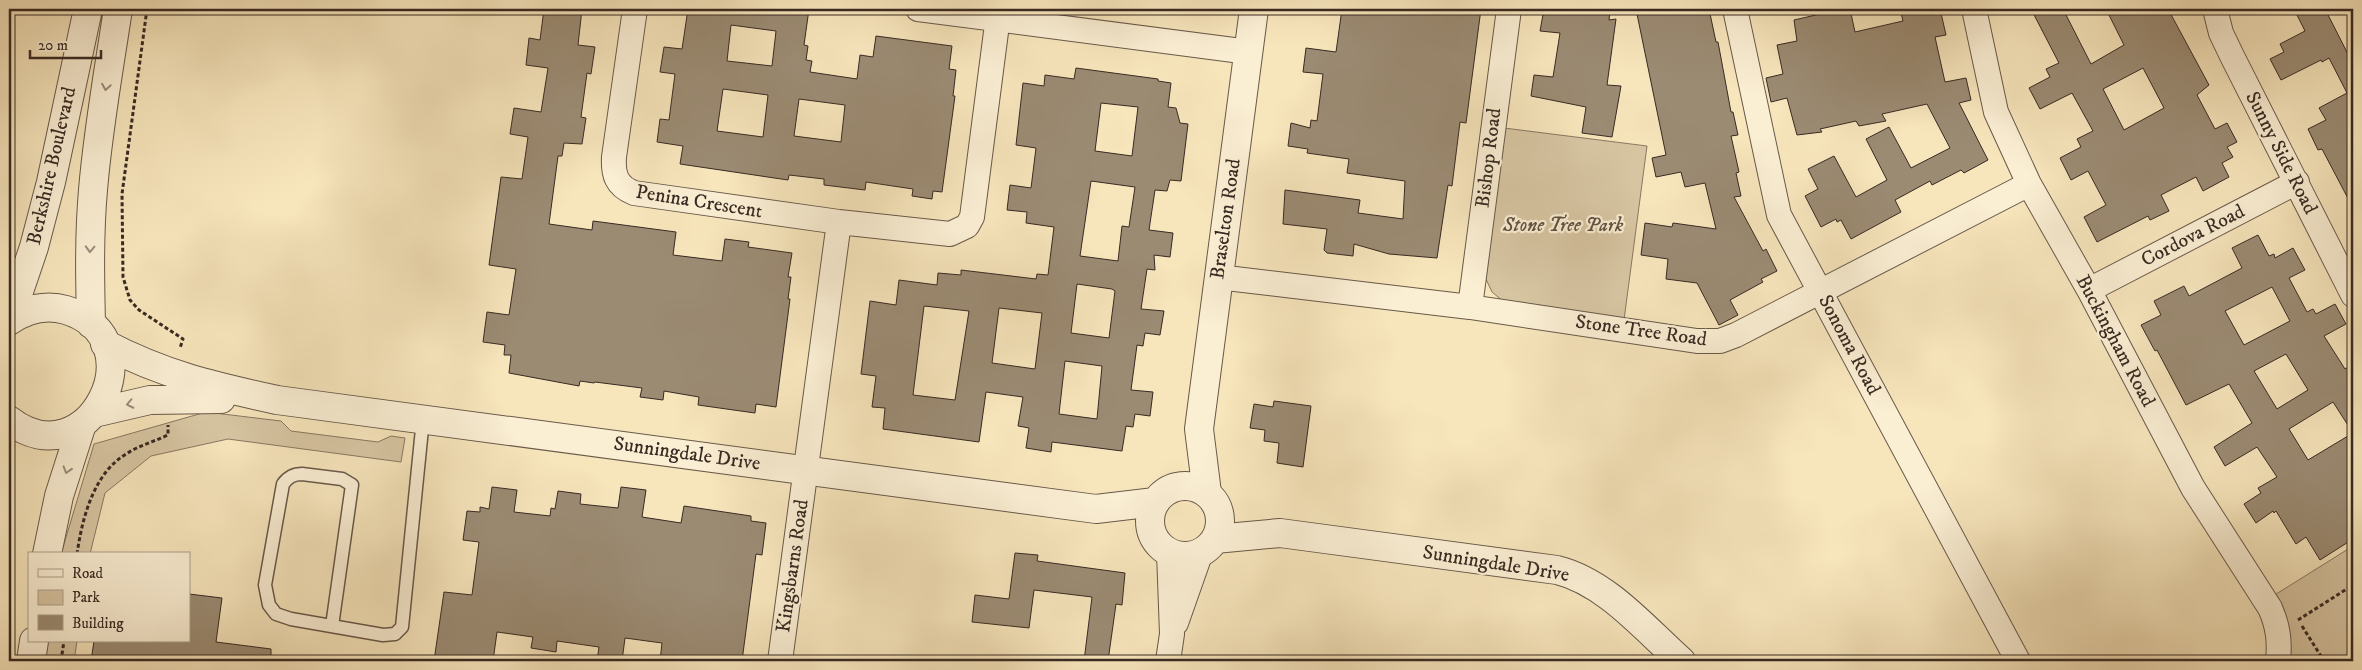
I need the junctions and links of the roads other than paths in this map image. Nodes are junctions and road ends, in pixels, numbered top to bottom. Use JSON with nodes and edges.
{"nodes":[{"id":1,"x":88,"y":9,"type":"edge"},
{"id":2,"x":118,"y":9,"type":"edge"},
{"id":3,"x":635,"y":9,"type":"edge"},
{"id":4,"x":918,"y":9,"type":"edge"},
{"id":5,"x":1254,"y":9,"type":"edge"},
{"id":6,"x":1509,"y":9,"type":"edge"},
{"id":7,"x":1735,"y":9,"type":"edge"},
{"id":8,"x":1974,"y":9,"type":"edge"},
{"id":9,"x":2215,"y":9,"type":"edge"},
{"id":10,"x":999,"y":14,"type":"edge"},
{"id":11,"x":1248,"y":52,"type":"junction"},
{"id":12,"x":2297,"y":182,"type":"junction"},
{"id":13,"x":2029,"y":184,"type":"junction"},
{"id":14,"x":839,"y":222,"type":"junction"},
{"id":15,"x":1218,"y":277,"type":"junction"},
{"id":16,"x":2089,"y":290,"type":"junction"},
{"id":17,"x":1820,"y":292,"type":"junction"},
{"id":18,"x":2353,"y":295,"type":"edge"},
{"id":19,"x":1470,"y":308,"type":"junction"},
{"id":20,"x":9,"y":321,"type":"edge"},
{"id":21,"x":98,"y":334,"type":"junction"},
{"id":22,"x":277,"y":400,"type":"junction"},
{"id":23,"x":88,"y":419,"type":"junction"},
{"id":24,"x":423,"y":419,"type":"junction"},
{"id":25,"x":9,"y":420,"type":"edge"},
{"id":26,"x":1199,"y":429,"type":"junction"},
{"id":27,"x":806,"y":470,"type":"junction"},
{"id":28,"x":1162,"y":495,"type":"junction"},
{"id":29,"x":1212,"y":499,"type":"junction"},
{"id":30,"x":1096,"y":509,"type":"junction"},
{"id":31,"x":1280,"y":533,"type":"junction"},
{"id":32,"x":1161,"y":544,"type":"junction"},
{"id":33,"x":1208,"y":546,"type":"junction"},
{"id":34,"x":46,"y":552,"type":"edge"},
{"id":35,"x":332,"y":626,"type":"junction"},
{"id":36,"x":1172,"y":634,"type":"junction"},
{"id":37,"x":34,"y":642,"type":"edge"},
{"id":38,"x":31,"y":661,"type":"edge"},
{"id":39,"x":780,"y":661,"type":"edge"},
{"id":40,"x":1168,"y":661,"type":"edge"},
{"id":41,"x":1682,"y":661,"type":"edge"},
{"id":42,"x":2018,"y":661,"type":"edge"},
{"id":43,"x":2278,"y":661,"type":"edge"}],
"edges":[{"from":1,"to":20,"type":"street","name":"Berkshire Boulevard"},
{"from":2,"to":21,"type":"street","name":"Berkshire Boulevard","one_way":true},
{"from":3,"to":14,"type":"street","name":"Penina Crescent"},
{"from":4,"to":10,"type":"street"},
{"from":5,"to":11,"type":"street","name":"Braselton Road"},
{"from":6,"to":19,"type":"street","name":"Bishop Road"},
{"from":7,"to":17,"type":"street","name":"Sonoma Road"},
{"from":8,"to":13,"type":"street","name":"Buckingham Road"},
{"from":9,"to":12,"type":"street","name":"Sunny Side Road"},
{"from":10,"to":11,"type":"street"},
{"from":10,"to":14,"type":"street","name":"Penina Crescent"},
{"from":11,"to":15,"type":"street","name":"Braselton Road"},
{"from":12,"to":16,"type":"street","name":"Cordova Road"},
{"from":12,"to":18,"type":"street","name":"Sunny Side Road"},
{"from":13,"to":16,"type":"street","name":"Buckingham Road"},
{"from":13,"to":17,"type":"street","name":"Stone Tree Road"},
{"from":14,"to":27,"type":"street"},
{"from":15,"to":19,"type":"street","name":"Stone Tree Road"},
{"from":15,"to":26,"type":"street","name":"Braselton Road"},
{"from":16,"to":43,"type":"street","name":"Buckingham Road"},
{"from":17,"to":19,"type":"street","name":"Stone Tree Road"},
{"from":17,"to":42,"type":"street","name":"Sonoma Road"},
{"from":20,"to":21,"type":"street","name":"Sunningdale Drive"},
{"from":21,"to":22,"type":"street","name":"Sunningdale Drive"},
{"from":21,"to":23,"type":"street","name":"Berkshire Boulevard"},
{"from":22,"to":23,"type":"street","name":"Sunningdale Drive","one_way":true},
{"from":22,"to":24,"type":"street","name":"Sunningdale Drive"},
{"from":23,"to":25,"type":"street","name":"Sunningdale Drive"},
{"from":23,"to":34,"type":"street","one_way":true},
{"from":24,"to":27,"type":"street","name":"Sunningdale Drive"},
{"from":24,"to":35,"type":"lane"},
{"from":26,"to":28,"type":"street","name":"Braselton Road"},
{"from":26,"to":29,"type":"street","name":"Braselton Road"},
{"from":27,"to":30,"type":"street","name":"Sunningdale Drive"},
{"from":27,"to":39,"type":"street","name":"Kingsbarns Road"},
{"from":28,"to":29,"type":"street"},
{"from":28,"to":30,"type":"street","name":"Sunningdale Drive"},
{"from":28,"to":32,"type":"street"},
{"from":29,"to":31,"type":"street","name":"Sunningdale Drive"},
{"from":29,"to":33,"type":"street"},
{"from":30,"to":32,"type":"street","name":"Sunningdale Drive"},
{"from":31,"to":33,"type":"street","name":"Sunningdale Drive"},
{"from":31,"to":41,"type":"street","name":"Sunningdale Drive"},
{"from":32,"to":33,"type":"street"},
{"from":32,"to":36,"type":"street"},
{"from":33,"to":36,"type":"street"},
{"from":35,"to":35,"type":"lane"},
{"from":36,"to":40,"type":"street"},
{"from":37,"to":38,"type":"street"}]}
